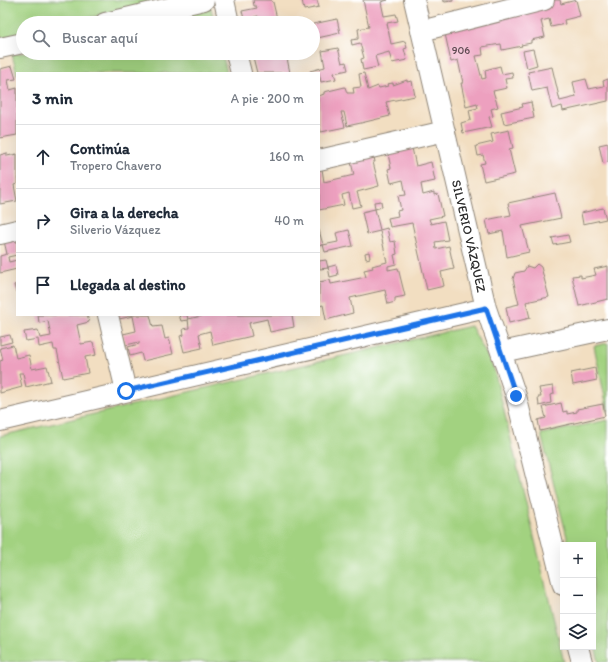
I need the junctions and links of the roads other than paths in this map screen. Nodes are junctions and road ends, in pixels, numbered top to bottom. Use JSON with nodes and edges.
{"nodes":[{"id":1,"x":204,"y":0,"type":"edge"},
{"id":2,"x":224,"y":0,"type":"edge"},
{"id":3,"x":414,"y":0,"type":"edge"},
{"id":4,"x":544,"y":0,"type":"edge"},
{"id":5,"x":135,"y":16,"type":"edge"},
{"id":6,"x":227,"y":16,"type":"edge"},
{"id":7,"x":421,"y":31,"type":"junction"},
{"id":8,"x":16,"y":45,"type":"edge"},
{"id":9,"x":0,"y":48,"type":"edge"},
{"id":10,"x":238,"y":60,"type":"edge"},
{"id":11,"x":241,"y":72,"type":"edge"},
{"id":12,"x":445,"y":132,"type":"junction"},
{"id":13,"x":320,"y":160,"type":"edge"},
{"id":14,"x":16,"y":230,"type":"edge"},
{"id":15,"x":0,"y":234,"type":"edge"},
{"id":16,"x":486,"y":308,"type":"junction"},
{"id":17,"x":108,"y":316,"type":"edge"},
{"id":18,"x":608,"y":329,"type":"edge"},
{"id":19,"x":502,"y":352,"type":"junction"},
{"id":20,"x":126,"y":391,"type":"junction"},
{"id":21,"x":0,"y":421,"type":"edge"},
{"id":22,"x":561,"y":578,"type":"edge"},
{"id":23,"x":579,"y":650,"type":"edge"},
{"id":24,"x":582,"y":662,"type":"edge"}],
"edges":[{"from":1,"to":5,"type":"street"},
{"from":2,"to":6,"type":"street"},
{"from":3,"to":7,"type":"street","name":"SILVERIO VÁZQUEZ"},
{"from":4,"to":7,"type":"street"},
{"from":7,"to":12,"type":"street","name":"SILVERIO VÁZQUEZ"},
{"from":8,"to":9,"type":"street"},
{"from":10,"to":11,"type":"street"},
{"from":12,"to":13,"type":"street"},
{"from":12,"to":16,"type":"street","name":"SILVERIO VÁZQUEZ"},
{"from":14,"to":15,"type":"street"},
{"from":16,"to":19,"type":"street","name":"SILVERIO VÁZQUEZ"},
{"from":16,"to":20,"type":"street"},
{"from":17,"to":20,"type":"street"},
{"from":18,"to":19,"type":"street"},
{"from":19,"to":22,"type":"street","name":"SILVERIO VÁZQUEZ"},
{"from":20,"to":21,"type":"street"},
{"from":23,"to":24,"type":"street"}]}
